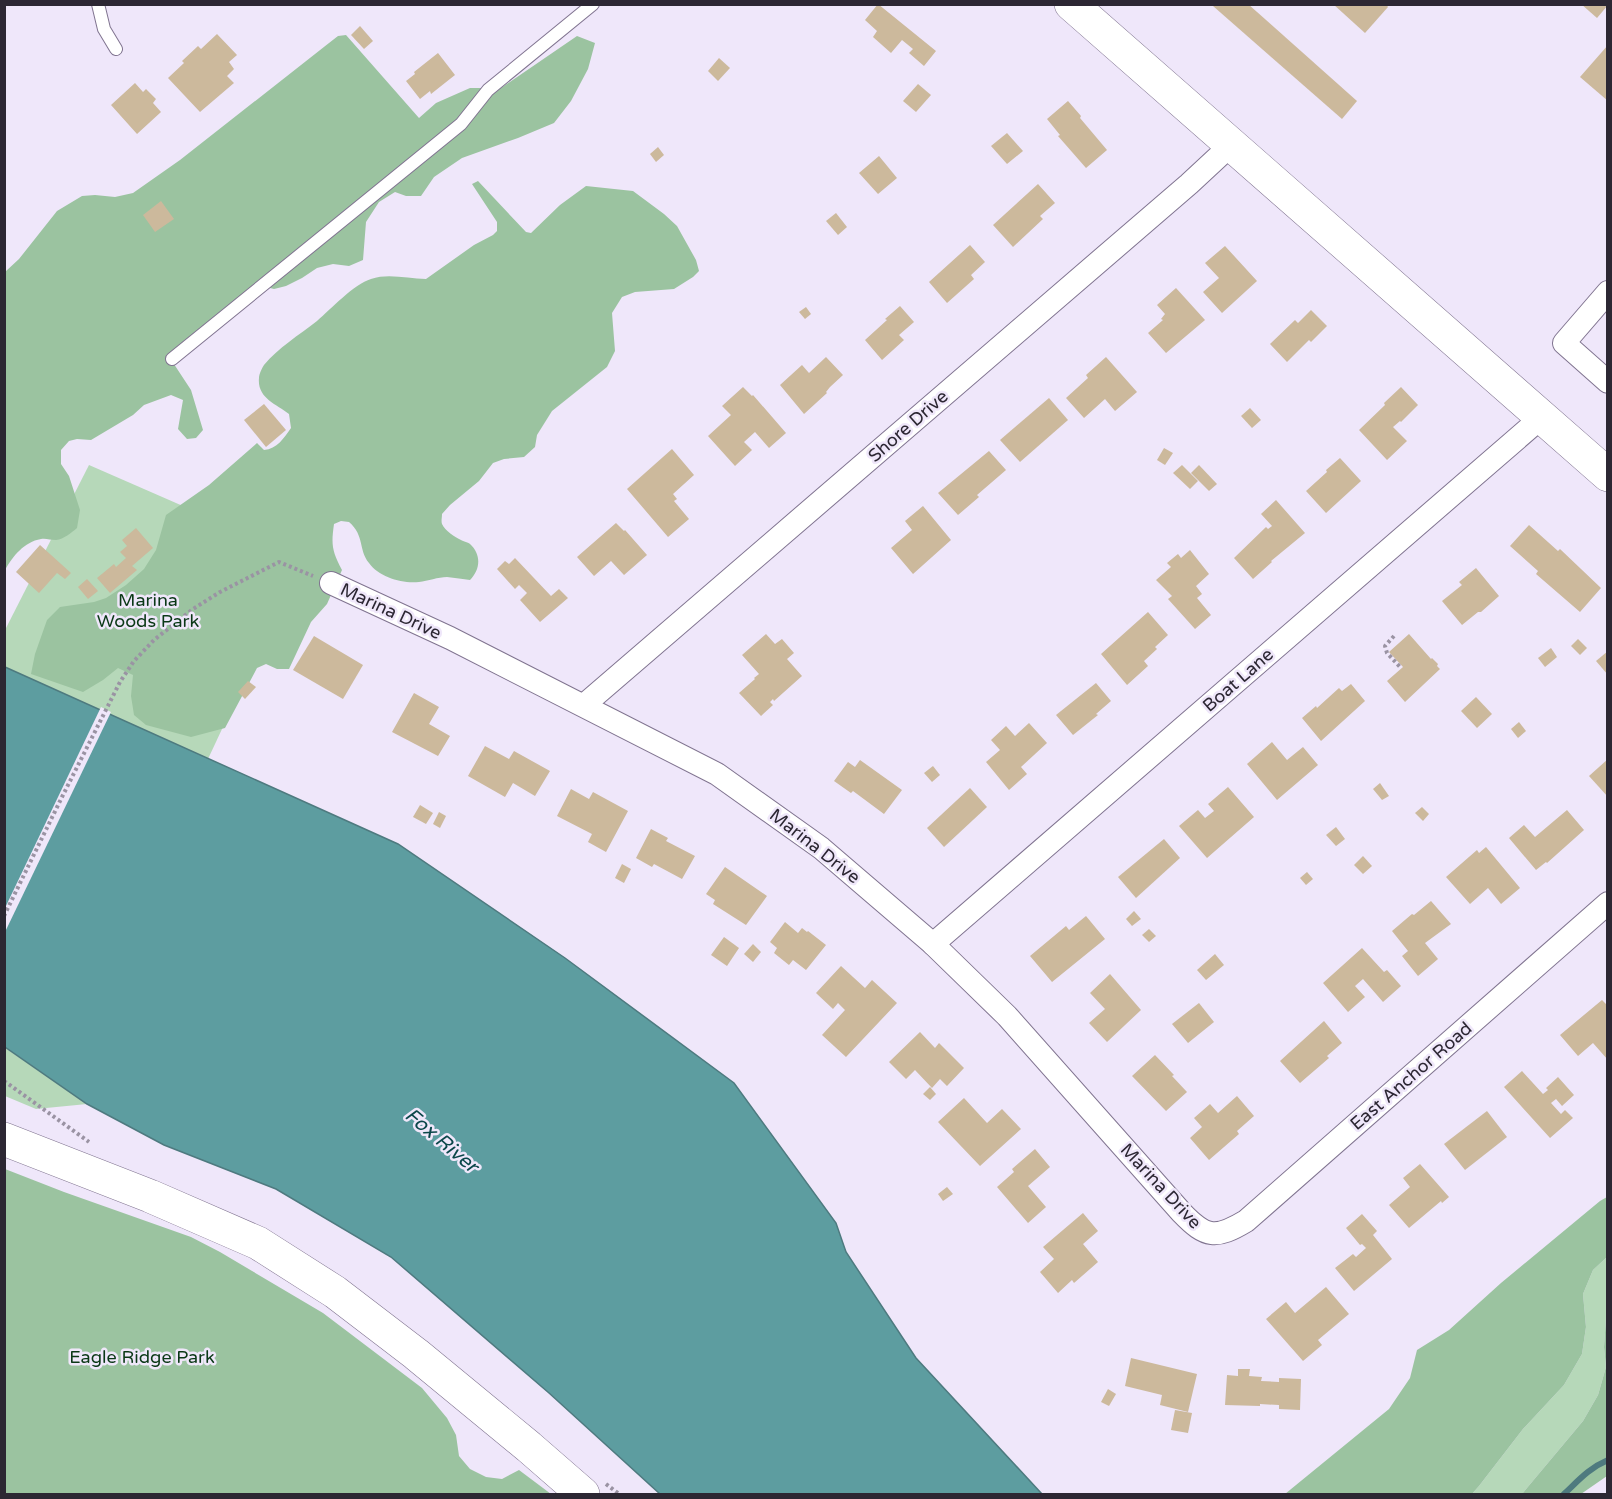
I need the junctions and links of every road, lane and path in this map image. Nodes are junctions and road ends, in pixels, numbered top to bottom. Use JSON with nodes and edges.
{"nodes":[{"id":1,"x":98,"y":4,"type":"edge"},
{"id":2,"x":593,"y":4,"type":"edge"},
{"id":3,"x":1079,"y":7,"type":"edge"},
{"id":4,"x":116,"y":49,"type":"dead end"},
{"id":5,"x":1231,"y":145,"type":"junction"},
{"id":6,"x":1608,"y":292,"type":"edge"},
{"id":7,"x":172,"y":359,"type":"dead end"},
{"id":8,"x":1608,"y":382,"type":"edge"},
{"id":9,"x":1542,"y":417,"type":"junction"},
{"id":10,"x":1608,"y":475,"type":"edge"},
{"id":11,"x":331,"y":583,"type":"joint"},
{"id":12,"x":1394,"y":636,"type":"dead end"},
{"id":13,"x":1401,"y":668,"type":"dead end"},
{"id":14,"x":584,"y":705,"type":"junction"},
{"id":15,"x":1608,"y":903,"type":"edge"},
{"id":16,"x":4,"y":916,"type":"edge"},
{"id":17,"x":933,"y":944,"type":"junction"},
{"id":18,"x":4,"y":1139,"type":"edge"},
{"id":19,"x":1206,"y":1233,"type":"joint"},
{"id":20,"x":583,"y":1494,"type":"edge"}],
"edges":[{"from":1,"to":4,"type":"lane"},
{"from":2,"to":7,"type":"lane"},
{"from":3,"to":5,"type":"main road"},
{"from":5,"to":9,"type":"main road"},
{"from":5,"to":14,"type":"street","name":"Shore Drive"},
{"from":6,"to":8,"type":"street"},
{"from":9,"to":10,"type":"main road"},
{"from":9,"to":17,"type":"street","name":"Boat Lane"},
{"from":11,"to":14,"type":"street","name":"Marina Drive"},
{"from":11,"to":16,"type":"path"},
{"from":12,"to":13,"type":"path"},
{"from":14,"to":17,"type":"street","name":"Marina Drive"},
{"from":15,"to":19,"type":"street","name":"East Anchor Road"},
{"from":17,"to":19,"type":"street","name":"Marina Drive"},
{"from":18,"to":20,"type":"main road"}]}
